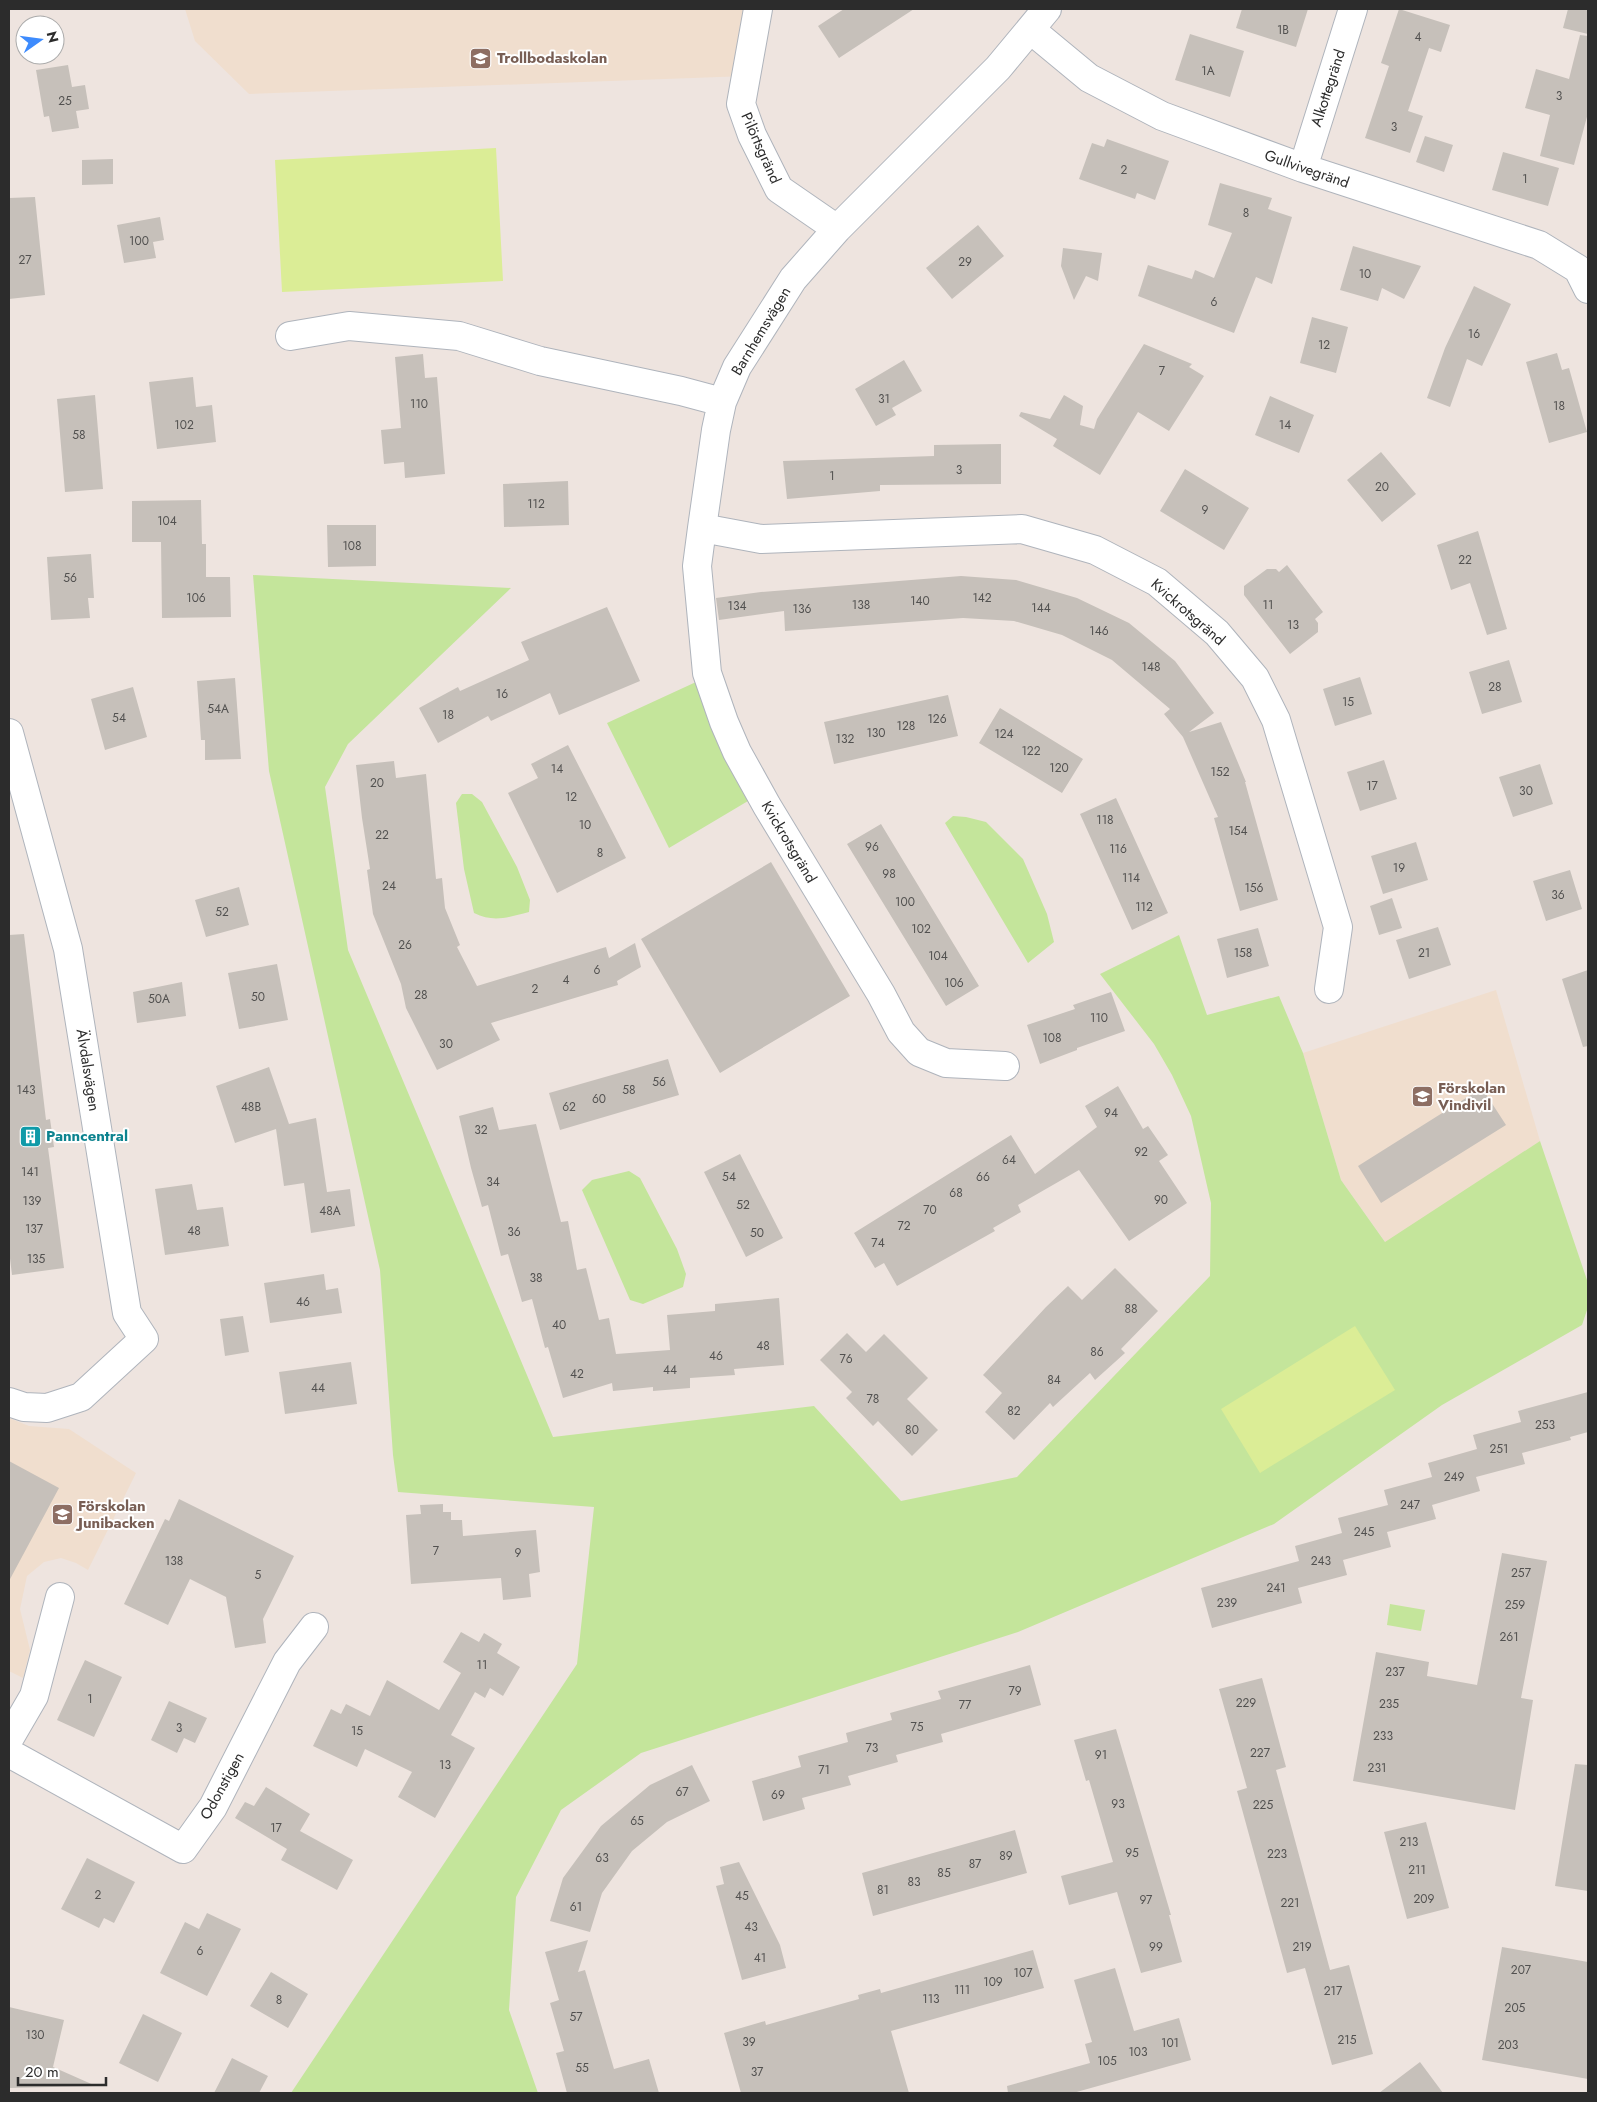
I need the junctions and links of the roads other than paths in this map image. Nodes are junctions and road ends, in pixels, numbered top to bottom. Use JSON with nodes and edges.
{"nodes":[{"id":1,"x":758,"y":9,"type":"edge"},
{"id":2,"x":1047,"y":9,"type":"edge"},
{"id":3,"x":1353,"y":9,"type":"edge"},
{"id":4,"x":1031,"y":30,"type":"junction"},
{"id":5,"x":1303,"y":168,"type":"junction"},
{"id":6,"x":837,"y":229,"type":"junction"},
{"id":7,"x":1585,"y":272,"type":"edge"},
{"id":8,"x":290,"y":336,"type":"dead end"},
{"id":9,"x":722,"y":402,"type":"junction"},
{"id":10,"x":702,"y":528,"type":"junction"},
{"id":11,"x":9,"y":733,"type":"edge"},
{"id":12,"x":1329,"y":989,"type":"dead end"},
{"id":13,"x":1005,"y":1066,"type":"dead end"},
{"id":14,"x":9,"y":1402,"type":"edge"},
{"id":15,"x":60,"y":1597,"type":"dead end"},
{"id":16,"x":314,"y":1627,"type":"dead end"},
{"id":17,"x":9,"y":1739,"type":"edge"},
{"id":18,"x":9,"y":1753,"type":"edge"}],
"edges":[{"from":1,"to":6,"type":"street","name":"Pilörtsgränd"},
{"from":2,"to":4,"type":"street","name":"Barnhemsvägen"},
{"from":3,"to":5,"type":"street","name":"Alkottegränd"},
{"from":4,"to":5,"type":"street","name":"Gullvivegränd"},
{"from":4,"to":6,"type":"street","name":"Barnhemsvägen"},
{"from":5,"to":7,"type":"street","name":"Gullvivegränd"},
{"from":6,"to":9,"type":"street","name":"Barnhemsvägen"},
{"from":8,"to":9,"type":"street"},
{"from":9,"to":10,"type":"street","name":"Kvickrotsgränd"},
{"from":10,"to":12,"type":"street","name":"Kvickrotsgränd"},
{"from":10,"to":13,"type":"street","name":"Kvickrotsgränd"},
{"from":11,"to":14,"type":"street","name":"Älvdalsvägen"},
{"from":15,"to":17,"type":"street"},
{"from":16,"to":18,"type":"street","name":"Odonstigen"}]}
